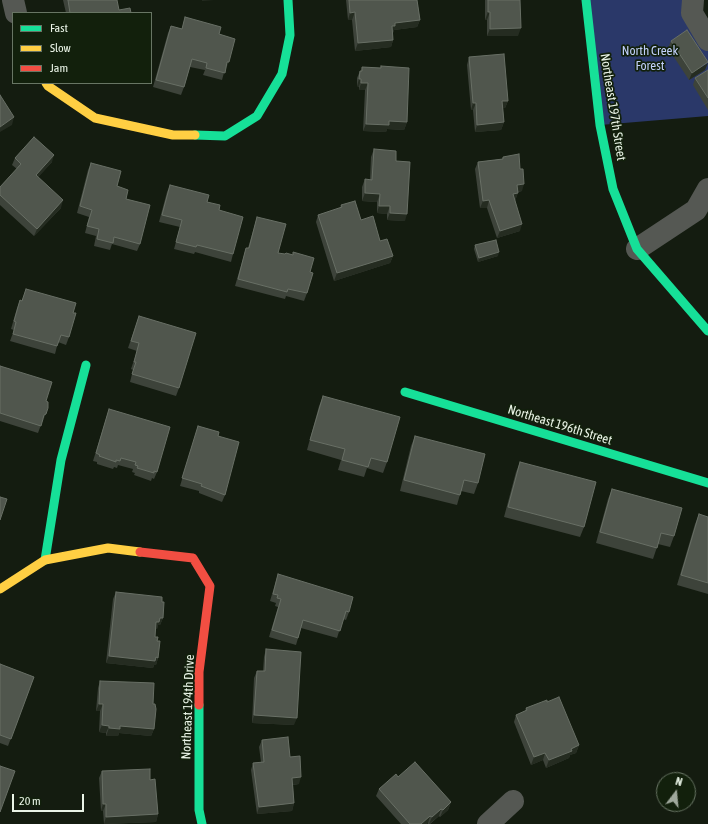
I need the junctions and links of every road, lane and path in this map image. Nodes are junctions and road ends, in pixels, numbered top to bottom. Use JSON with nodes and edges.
{"nodes":[{"id":1,"x":12,"y":0,"type":"edge"},
{"id":2,"x":288,"y":0,"type":"edge"},
{"id":3,"x":586,"y":0,"type":"edge"},
{"id":4,"x":693,"y":0,"type":"edge"},
{"id":5,"x":16,"y":12,"type":"edge"},
{"id":6,"x":708,"y":40,"type":"edge"},
{"id":7,"x":47,"y":84,"type":"edge"},
{"id":8,"x":708,"y":189,"type":"edge"},
{"id":9,"x":637,"y":248,"type":"junction"},
{"id":10,"x":708,"y":332,"type":"edge"},
{"id":11,"x":86,"y":365,"type":"dead end"},
{"id":12,"x":405,"y":392,"type":"dead end"},
{"id":13,"x":708,"y":483,"type":"edge"},
{"id":14,"x":46,"y":560,"type":"junction"},
{"id":15,"x":0,"y":589,"type":"edge"},
{"id":16,"x":512,"y":801,"type":"dead end"},
{"id":17,"x":202,"y":824,"type":"edge"},
{"id":18,"x":488,"y":824,"type":"edge"}],
"edges":[{"from":1,"to":5,"type":"street"},
{"from":2,"to":7,"type":"street"},
{"from":3,"to":9,"type":"street","name":"Northeast 197th Street"},
{"from":4,"to":6,"type":"street"},
{"from":8,"to":9,"type":"street"},
{"from":9,"to":10,"type":"street","name":"Northeast 197th Street"},
{"from":11,"to":14,"type":"street"},
{"from":12,"to":13,"type":"street","name":"Northeast 196th Street"},
{"from":14,"to":15,"type":"street","name":"Northeast 194th Drive"},
{"from":14,"to":17,"type":"street","name":"Northeast 194th Drive"},
{"from":16,"to":18,"type":"street"}]}
